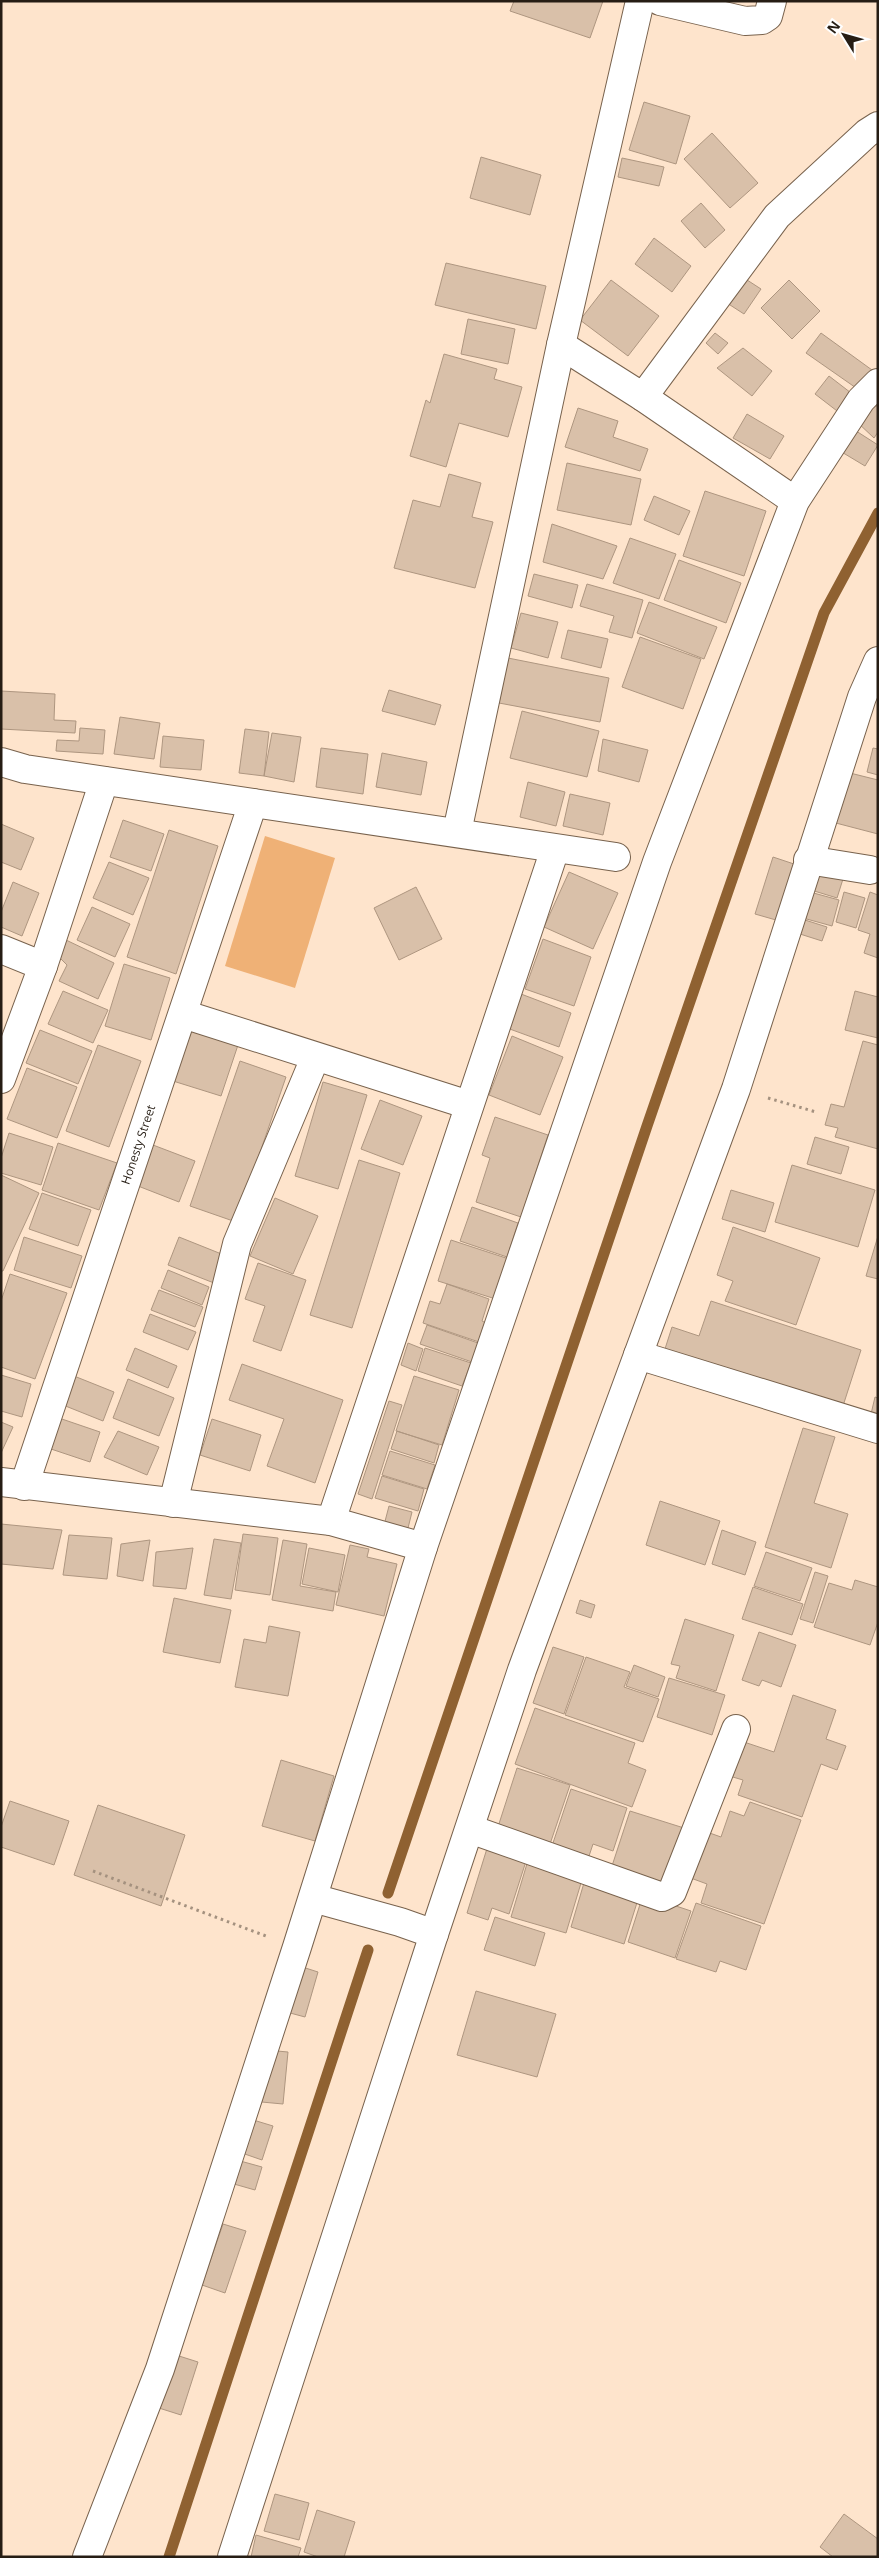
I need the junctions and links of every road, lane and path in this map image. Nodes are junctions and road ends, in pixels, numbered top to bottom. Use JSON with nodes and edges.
{"nodes":[{"id":1,"x":640,"y":1,"type":"edge"},
{"id":2,"x":660,"y":1,"type":"edge"},
{"id":3,"x":772,"y":1,"type":"edge"},
{"id":4,"x":878,"y":126,"type":"edge"},
{"id":5,"x":561,"y":346,"type":"junction"},
{"id":6,"x":878,"y":383,"type":"edge"},
{"id":7,"x":643,"y":397,"type":"junction"},
{"id":8,"x":795,"y":501,"type":"junction"},
{"id":9,"x":878,"y":661,"type":"edge"},
{"id":10,"x":1,"y":762,"type":"edge"},
{"id":11,"x":104,"y":781,"type":"junction"},
{"id":12,"x":253,"y":803,"type":"junction"},
{"id":13,"x":457,"y":832,"type":"junction"},
{"id":14,"x":555,"y":849,"type":"junction"},
{"id":15,"x":616,"y":857,"type":"dead end"},
{"id":16,"x":808,"y":860,"type":"junction"},
{"id":17,"x":870,"y":870,"type":"dead end"},
{"id":18,"x":1,"y":949,"type":"edge"},
{"id":19,"x":43,"y":966,"type":"junction"},
{"id":20,"x":183,"y":1014,"type":"junction"},
{"id":21,"x":315,"y":1058,"type":"junction"},
{"id":22,"x":1,"y":1079,"type":"edge"},
{"id":23,"x":736,"y":1088,"type":"junction"},
{"id":24,"x":468,"y":1105,"type":"junction"},
{"id":25,"x":816,"y":1112,"type":"dead end"},
{"id":26,"x":638,"y":1355,"type":"junction"},
{"id":27,"x":878,"y":1429,"type":"edge"},
{"id":28,"x":13,"y":1484,"type":"edge"},
{"id":29,"x":173,"y":1502,"type":"junction"},
{"id":30,"x":331,"y":1520,"type":"junction"},
{"id":31,"x":423,"y":1547,"type":"junction"},
{"id":32,"x":736,"y":1729,"type":"dead end"},
{"id":33,"x":470,"y":1829,"type":"junction"},
{"id":34,"x":93,"y":1871,"type":"dead end"},
{"id":35,"x":313,"y":1898,"type":"junction"},
{"id":36,"x":434,"y":1934,"type":"junction"},
{"id":37,"x":297,"y":1947,"type":"junction"},
{"id":38,"x":87,"y":2557,"type":"edge"},
{"id":39,"x":232,"y":2557,"type":"edge"}],
"edges":[{"from":1,"to":5,"type":"street"},
{"from":2,"to":3,"type":"street"},
{"from":4,"to":7,"type":"street"},
{"from":5,"to":7,"type":"street"},
{"from":5,"to":13,"type":"street"},
{"from":6,"to":8,"type":"street"},
{"from":7,"to":8,"type":"street"},
{"from":8,"to":31,"type":"street"},
{"from":9,"to":16,"type":"street"},
{"from":10,"to":11,"type":"street"},
{"from":11,"to":12,"type":"street"},
{"from":11,"to":19,"type":"street"},
{"from":12,"to":13,"type":"street"},
{"from":12,"to":20,"type":"street","name":"Honesty Street"},
{"from":13,"to":14,"type":"street"},
{"from":14,"to":15,"type":"street"},
{"from":14,"to":24,"type":"street"},
{"from":16,"to":17,"type":"street"},
{"from":16,"to":23,"type":"street"},
{"from":18,"to":19,"type":"street"},
{"from":19,"to":22,"type":"street"},
{"from":20,"to":21,"type":"street"},
{"from":20,"to":28,"type":"street","name":"Honesty Street"},
{"from":21,"to":24,"type":"street"},
{"from":21,"to":29,"type":"street"},
{"from":23,"to":25,"type":"path"},
{"from":23,"to":26,"type":"street"},
{"from":24,"to":30,"type":"street"},
{"from":26,"to":27,"type":"street"},
{"from":26,"to":33,"type":"street"},
{"from":28,"to":29,"type":"street"},
{"from":29,"to":30,"type":"street"},
{"from":30,"to":31,"type":"street"},
{"from":31,"to":35,"type":"street"},
{"from":32,"to":33,"type":"street"},
{"from":33,"to":36,"type":"street"},
{"from":34,"to":37,"type":"path"},
{"from":35,"to":36,"type":"street"},
{"from":35,"to":37,"type":"street"},
{"from":36,"to":39,"type":"street"},
{"from":37,"to":38,"type":"street"}]}
